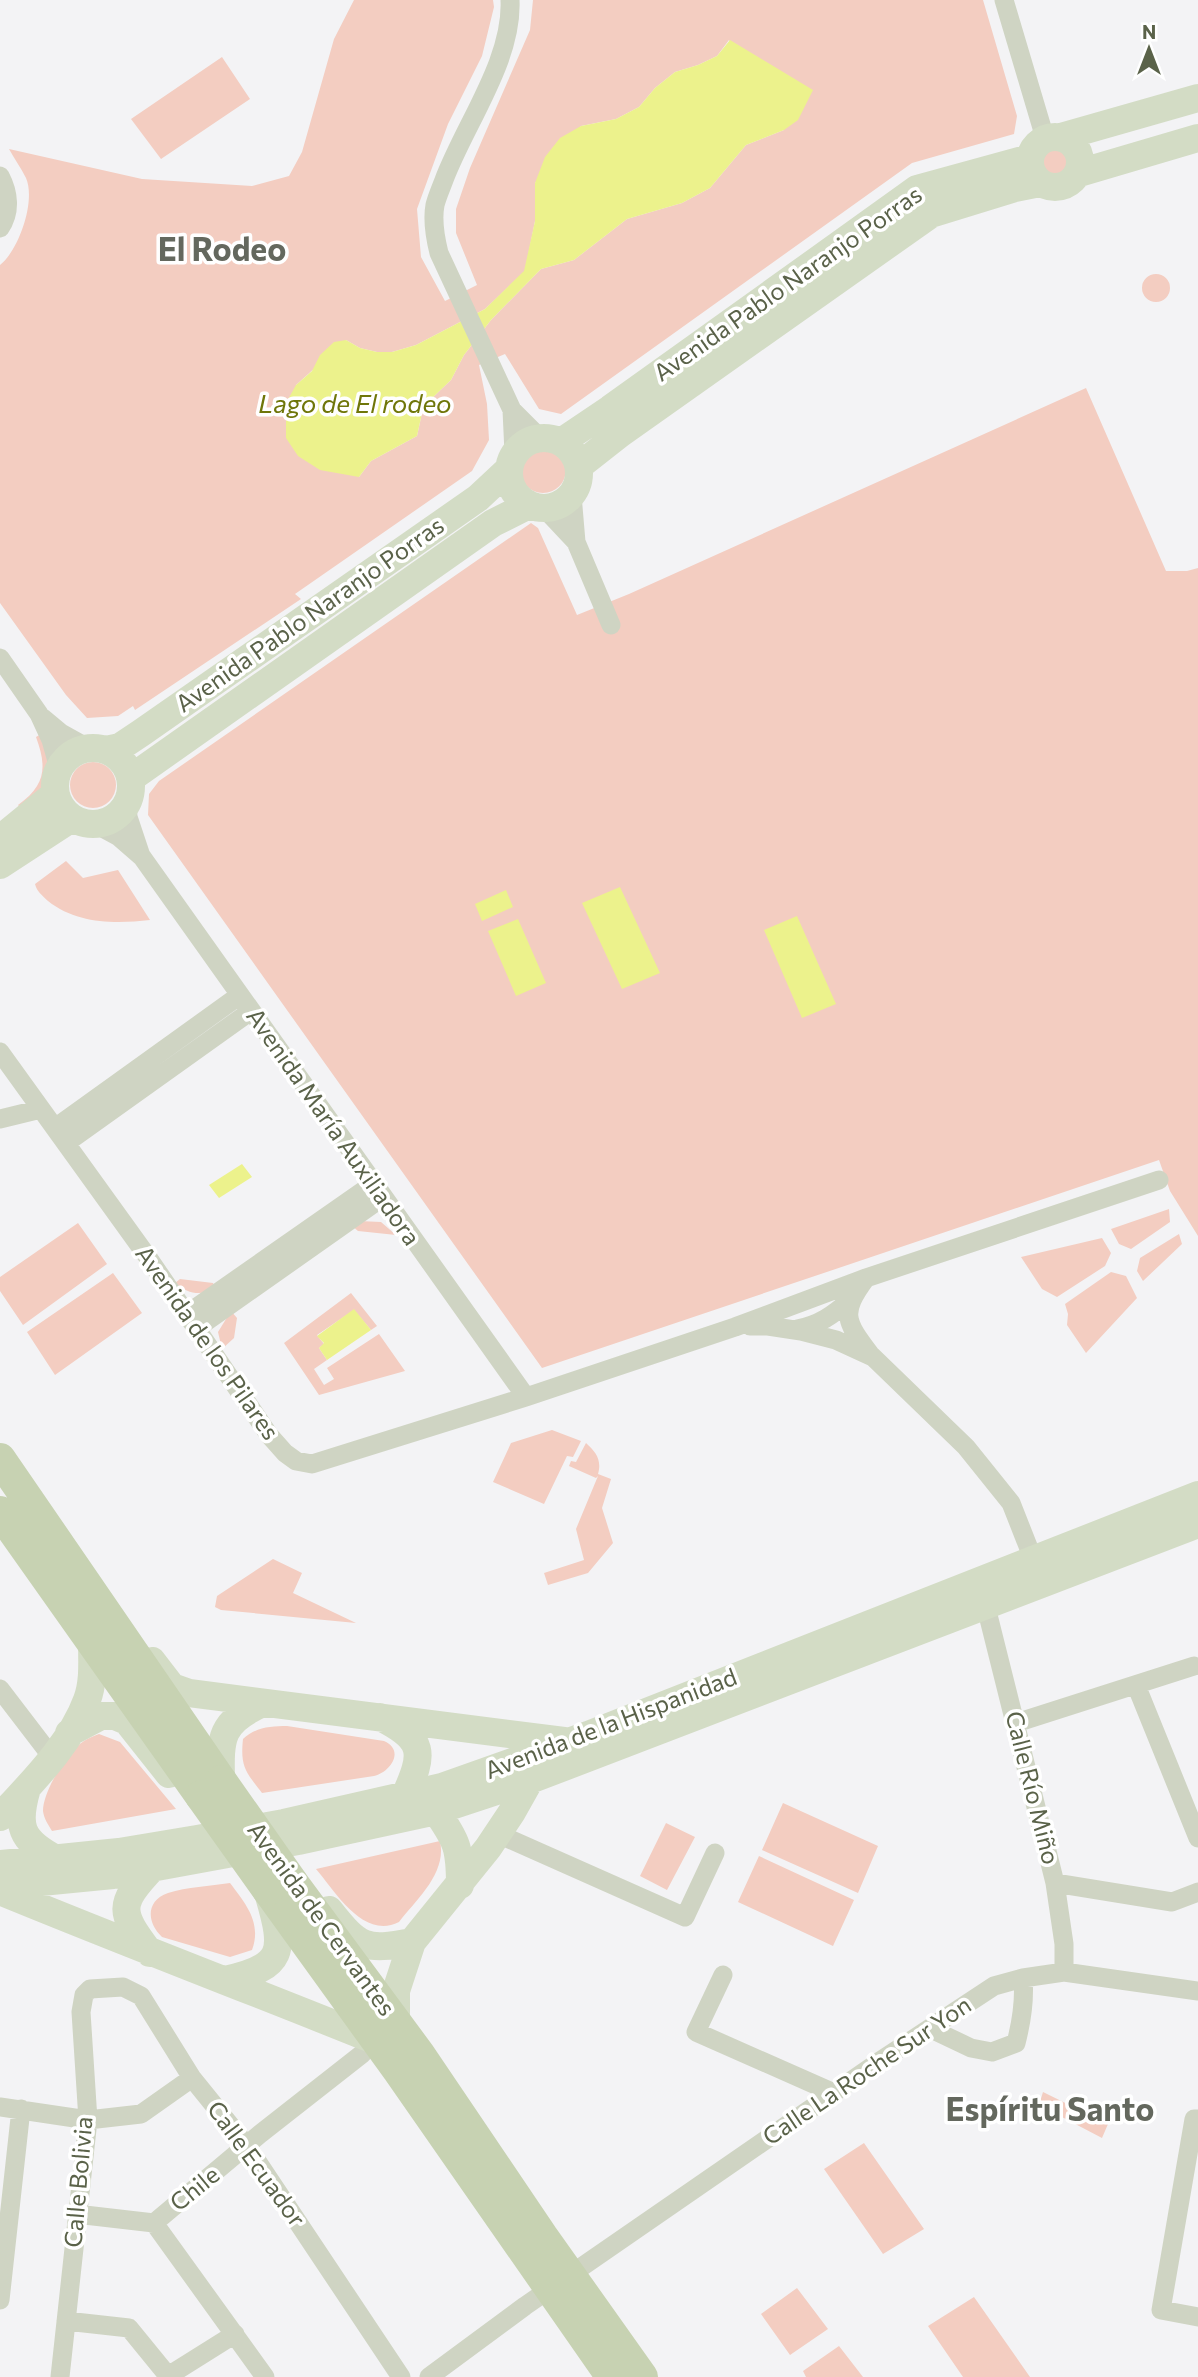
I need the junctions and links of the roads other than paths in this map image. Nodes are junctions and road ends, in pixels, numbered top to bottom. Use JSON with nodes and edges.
{"nodes":[{"id":1,"x":510,"y":0,"type":"edge"},
{"id":2,"x":1004,"y":0,"type":"edge"},
{"id":3,"x":1198,"y":98,"type":"edge"},
{"id":4,"x":1198,"y":138,"type":"edge"},
{"id":5,"x":1044,"y":154,"type":"junction"},
{"id":6,"x":1079,"y":173,"type":"junction"},
{"id":7,"x":0,"y":176,"type":"edge"},
{"id":8,"x":0,"y":228,"type":"edge"},
{"id":9,"x":512,"y":410,"type":"junction"},
{"id":10,"x":550,"y":440,"type":"junction"},
{"id":11,"x":511,"y":461,"type":"junction"},
{"id":12,"x":579,"y":466,"type":"junction"},
{"id":13,"x":572,"y":495,"type":"junction"},
{"id":14,"x":537,"y":507,"type":"junction"},
{"id":15,"x":576,"y":542,"type":"junction"},
{"id":16,"x":611,"y":625,"type":"dead end"},
{"id":17,"x":0,"y":658,"type":"edge"},
{"id":18,"x":39,"y":714,"type":"junction"},
{"id":19,"x":97,"y":749,"type":"junction"},
{"id":20,"x":57,"y":781,"type":"junction"},
{"id":21,"x":129,"y":791,"type":"junction"},
{"id":22,"x":83,"y":821,"type":"junction"},
{"id":23,"x":0,"y":839,"type":"edge"},
{"id":24,"x":142,"y":857,"type":"junction"},
{"id":25,"x":0,"y":865,"type":"edge"},
{"id":26,"x":245,"y":1003,"type":"junction"},
{"id":27,"x":0,"y":1052,"type":"edge"},
{"id":28,"x":41,"y":1109,"type":"junction"},
{"id":29,"x":0,"y":1119,"type":"edge"},
{"id":30,"x":60,"y":1135,"type":"junction"},
{"id":31,"x":1159,"y":1180,"type":"dead end"},
{"id":32,"x":378,"y":1190,"type":"junction"},
{"id":33,"x":866,"y":1279,"type":"junction"},
{"id":34,"x":830,"y":1292,"type":"junction"},
{"id":35,"x":850,"y":1300,"type":"junction"},
{"id":36,"x":192,"y":1321,"type":"junction"},
{"id":37,"x":735,"y":1327,"type":"junction"},
{"id":38,"x":825,"y":1330,"type":"junction"},
{"id":39,"x":873,"y":1357,"type":"junction"},
{"id":40,"x":526,"y":1397,"type":"junction"},
{"id":41,"x":0,"y":1459,"type":"edge"},
{"id":42,"x":1198,"y":1495,"type":"edge"},
{"id":43,"x":0,"y":1512,"type":"edge"},
{"id":44,"x":1198,"y":1524,"type":"edge"},
{"id":45,"x":1033,"y":1558,"type":"junction"},
{"id":46,"x":1034,"y":1587,"type":"junction"},
{"id":47,"x":986,"y":1607,"type":"junction"},
{"id":48,"x":92,"y":1641,"type":"junction"},
{"id":49,"x":136,"y":1655,"type":"junction"},
{"id":50,"x":1194,"y":1666,"type":"dead end"},
{"id":51,"x":1136,"y":1685,"type":"junction"},
{"id":52,"x":0,"y":1689,"type":"edge"},
{"id":53,"x":263,"y":1703,"type":"junction"},
{"id":54,"x":378,"y":1716,"type":"junction"},
{"id":55,"x":1016,"y":1723,"type":"junction"},
{"id":56,"x":69,"y":1733,"type":"junction"},
{"id":57,"x":570,"y":1741,"type":"junction"},
{"id":58,"x":52,"y":1757,"type":"junction"},
{"id":59,"x":530,"y":1780,"type":"junction"},
{"id":60,"x":27,"y":1788,"type":"junction"},
{"id":61,"x":205,"y":1788,"type":"junction"},
{"id":62,"x":405,"y":1796,"type":"junction"},
{"id":63,"x":436,"y":1811,"type":"junction"},
{"id":64,"x":0,"y":1817,"type":"edge"},
{"id":65,"x":498,"y":1834,"type":"junction"},
{"id":66,"x":1198,"y":1838,"type":"edge"},
{"id":67,"x":715,"y":1853,"type":"dead end"},
{"id":68,"x":56,"y":1859,"type":"junction"},
{"id":69,"x":0,"y":1864,"type":"edge"},
{"id":70,"x":153,"y":1867,"type":"junction"},
{"id":71,"x":1055,"y":1883,"type":"junction"},
{"id":72,"x":460,"y":1885,"type":"junction"},
{"id":73,"x":0,"y":1888,"type":"edge"},
{"id":74,"x":289,"y":1891,"type":"junction"},
{"id":75,"x":1198,"y":1892,"type":"edge"},
{"id":76,"x":412,"y":1942,"type":"junction"},
{"id":77,"x":150,"y":1953,"type":"junction"},
{"id":78,"x":1064,"y":1972,"type":"junction"},
{"id":79,"x":723,"y":1975,"type":"dead end"},
{"id":80,"x":1023,"y":1978,"type":"junction"},
{"id":81,"x":225,"y":1980,"type":"junction"},
{"id":82,"x":90,"y":1989,"type":"joint"},
{"id":83,"x":1198,"y":1991,"type":"edge"},
{"id":84,"x":931,"y":2029,"type":"junction"},
{"id":85,"x":377,"y":2039,"type":"junction"},
{"id":86,"x":191,"y":2078,"type":"junction"},
{"id":87,"x":834,"y":2093,"type":"junction"},
{"id":88,"x":0,"y":2107,"type":"edge"},
{"id":89,"x":22,"y":2109,"type":"junction"},
{"id":90,"x":1196,"y":2119,"type":"edge"},
{"id":91,"x":88,"y":2120,"type":"junction"},
{"id":92,"x":247,"y":2146,"type":"junction"},
{"id":93,"x":76,"y":2214,"type":"junction"},
{"id":94,"x":154,"y":2222,"type":"junction"},
{"id":95,"x":559,"y":2282,"type":"junction"},
{"id":96,"x":0,"y":2300,"type":"edge"},
{"id":97,"x":1198,"y":2317,"type":"edge"},
{"id":98,"x":66,"y":2320,"type":"junction"},
{"id":99,"x":235,"y":2334,"type":"junction"},
{"id":100,"x":60,"y":2377,"type":"edge"},
{"id":101,"x":169,"y":2377,"type":"edge"},
{"id":102,"x":265,"y":2377,"type":"edge"},
{"id":103,"x":401,"y":2377,"type":"edge"},
{"id":104,"x":429,"y":2377,"type":"edge"},
{"id":105,"x":612,"y":2377,"type":"edge"},
{"id":106,"x":642,"y":2377,"type":"edge"}],
"edges":[{"from":1,"to":9,"type":"street"},
{"from":2,"to":5,"type":"street"},
{"from":3,"to":5,"type":"main road","name":"Avenida Pablo Naranjo Porras"},
{"from":4,"to":6,"type":"main road"},
{"from":5,"to":6,"type":"main road"},
{"from":5,"to":6,"type":"main road"},
{"from":5,"to":10,"type":"main road","name":"Avenida Pablo Naranjo Porras"},
{"from":5,"to":12,"type":"main road","name":"Avenida Pablo Naranjo Porras"},
{"from":7,"to":8,"type":"street"},
{"from":9,"to":10,"type":"street"},
{"from":9,"to":11,"type":"street"},
{"from":10,"to":11,"type":"main road"},
{"from":10,"to":12,"type":"main road"},
{"from":11,"to":14,"type":"main road"},
{"from":11,"to":19,"type":"main road","name":"Avenida Pablo Naranjo Porras"},
{"from":12,"to":13,"type":"main road"},
{"from":13,"to":14,"type":"main road"},
{"from":13,"to":15,"type":"street"},
{"from":14,"to":15,"type":"street"},
{"from":14,"to":21,"type":"main road","name":"Avenida Pablo Naranjo Porras"},
{"from":15,"to":16,"type":"street"},
{"from":17,"to":18,"type":"street"},
{"from":18,"to":19,"type":"street"},
{"from":18,"to":20,"type":"street"},
{"from":19,"to":20,"type":"main road"},
{"from":19,"to":21,"type":"main road"},
{"from":20,"to":22,"type":"main road"},
{"from":20,"to":23,"type":"main road"},
{"from":21,"to":22,"type":"main road"},
{"from":21,"to":24,"type":"street","name":"Avenida María Auxiliadora"},
{"from":22,"to":24,"type":"street","name":"Avenida María Auxiliadora"},
{"from":22,"to":25,"type":"main road"},
{"from":24,"to":26,"type":"street","name":"Avenida María Auxiliadora"},
{"from":26,"to":30,"type":"street"},
{"from":26,"to":32,"type":"street","name":"Avenida María Auxiliadora"},
{"from":27,"to":28,"type":"street","name":"Avenida de los Pilares"},
{"from":28,"to":29,"type":"street"},
{"from":28,"to":30,"type":"street","name":"Avenida de los Pilares"},
{"from":30,"to":36,"type":"street","name":"Avenida de los Pilares"},
{"from":31,"to":33,"type":"street","name":"Avenida de los Pilares"},
{"from":32,"to":36,"type":"street"},
{"from":32,"to":40,"type":"street","name":"Avenida María Auxiliadora"},
{"from":33,"to":34,"type":"street","name":"Avenida de los Pilares"},
{"from":33,"to":35,"type":"street"},
{"from":34,"to":37,"type":"street","name":"Avenida de los Pilares"},
{"from":34,"to":38,"type":"street"},
{"from":35,"to":38,"type":"street"},
{"from":35,"to":39,"type":"street"},
{"from":36,"to":40,"type":"street","name":"Avenida de los Pilares"},
{"from":37,"to":38,"type":"street"},
{"from":37,"to":40,"type":"street","name":"Avenida de los Pilares"},
{"from":38,"to":39,"type":"street"},
{"from":39,"to":45,"type":"street"},
{"from":41,"to":49,"type":"main road","name":"Avenida de Cervantes"},
{"from":42,"to":45,"type":"main road","name":"Avenida de la Hispanidad"},
{"from":43,"to":48,"type":"main road","name":"Avenida de Cervantes"},
{"from":44,"to":46,"type":"main road","name":"Avenida de la Hispanidad"},
{"from":45,"to":46,"type":"street"},
{"from":45,"to":57,"type":"main road","name":"Avenida de la Hispanidad"},
{"from":46,"to":47,"type":"main road","name":"Avenida de la Hispanidad"},
{"from":47,"to":55,"type":"street","name":"Calle Río Miño"},
{"from":47,"to":59,"type":"main road","name":"Avenida de la Hispanidad"},
{"from":48,"to":56,"type":"main road"},
{"from":48,"to":61,"type":"main road","name":"Avenida de Cervantes"},
{"from":49,"to":53,"type":"main road"},
{"from":49,"to":61,"type":"main road","name":"Avenida de Cervantes"},
{"from":50,"to":51,"type":"street"},
{"from":51,"to":55,"type":"street"},
{"from":51,"to":66,"type":"street"},
{"from":52,"to":58,"type":"street"},
{"from":53,"to":54,"type":"main road"},
{"from":53,"to":61,"type":"main road"},
{"from":54,"to":57,"type":"main road"},
{"from":54,"to":62,"type":"main road"},
{"from":55,"to":71,"type":"street","name":"Calle Río Miño"},
{"from":56,"to":58,"type":"main road"},
{"from":56,"to":61,"type":"main road"},
{"from":57,"to":62,"type":"main road","name":"Avenida de la Hispanidad"},
{"from":58,"to":60,"type":"main road"},
{"from":59,"to":63,"type":"main road","name":"Avenida de la Hispanidad"},
{"from":59,"to":65,"type":"main road"},
{"from":60,"to":64,"type":"main road"},
{"from":60,"to":68,"type":"main road"},
{"from":61,"to":74,"type":"main road","name":"Avenida de Cervantes","bridge":true},
{"from":62,"to":68,"type":"main road","name":"Avenida de la Hispanidad"},
{"from":63,"to":70,"type":"main road","name":"Avenida de la Hispanidad"},
{"from":63,"to":72,"type":"main road"},
{"from":65,"to":67,"type":"street"},
{"from":65,"to":72,"type":"main road"},
{"from":68,"to":69,"type":"main road","name":"Avenida de la Hispanidad"},
{"from":70,"to":73,"type":"main road","name":"Avenida de la Hispanidad"},
{"from":70,"to":77,"type":"main road"},
{"from":71,"to":75,"type":"street"},
{"from":71,"to":78,"type":"street","name":"Calle Río Miño"},
{"from":72,"to":76,"type":"main road"},
{"from":73,"to":77,"type":"main road"},
{"from":74,"to":76,"type":"main road"},
{"from":74,"to":81,"type":"main road"},
{"from":74,"to":85,"type":"main road","name":"Avenida de Cervantes"},
{"from":76,"to":85,"type":"main road"},
{"from":77,"to":81,"type":"main road"},
{"from":78,"to":80,"type":"street","name":"Calle La Roche Sur Yon"},
{"from":78,"to":83,"type":"street","name":"Calle La Roche Sur Yon"},
{"from":79,"to":87,"type":"street"},
{"from":80,"to":84,"type":"street","name":"Calle La Roche Sur Yon"},
{"from":80,"to":84,"type":"street"},
{"from":81,"to":85,"type":"main road"},
{"from":82,"to":86,"type":"street","name":"Calle Ecuador"},
{"from":82,"to":91,"type":"street","name":"Calle Bolivia"},
{"from":84,"to":87,"type":"street","name":"Calle La Roche Sur Yon"},
{"from":85,"to":92,"type":"street","name":"Chile"},
{"from":85,"to":95,"type":"main road","name":"Avenida de Cervantes"},
{"from":86,"to":91,"type":"street"},
{"from":86,"to":92,"type":"street","name":"Calle Ecuador"},
{"from":87,"to":95,"type":"street","name":"Calle La Roche Sur Yon"},
{"from":88,"to":89,"type":"street"},
{"from":89,"to":91,"type":"street"},
{"from":89,"to":96,"type":"street"},
{"from":90,"to":97,"type":"street"},
{"from":91,"to":93,"type":"street","name":"Calle Bolivia"},
{"from":92,"to":94,"type":"street","name":"Chile"},
{"from":92,"to":103,"type":"street","name":"Calle Ecuador"},
{"from":93,"to":94,"type":"street","name":"Chile"},
{"from":93,"to":98,"type":"street","name":"Calle Bolivia"},
{"from":94,"to":99,"type":"street"},
{"from":95,"to":104,"type":"street","name":"Calle La Roche Sur Yon"},
{"from":95,"to":105,"type":"main road","name":"Avenida de Cervantes"},
{"from":95,"to":106,"type":"main road","name":"Avenida de Cervantes"},
{"from":98,"to":100,"type":"street","name":"Calle Bolivia"},
{"from":98,"to":101,"type":"street"},
{"from":99,"to":101,"type":"street"},
{"from":99,"to":102,"type":"street"}]}
